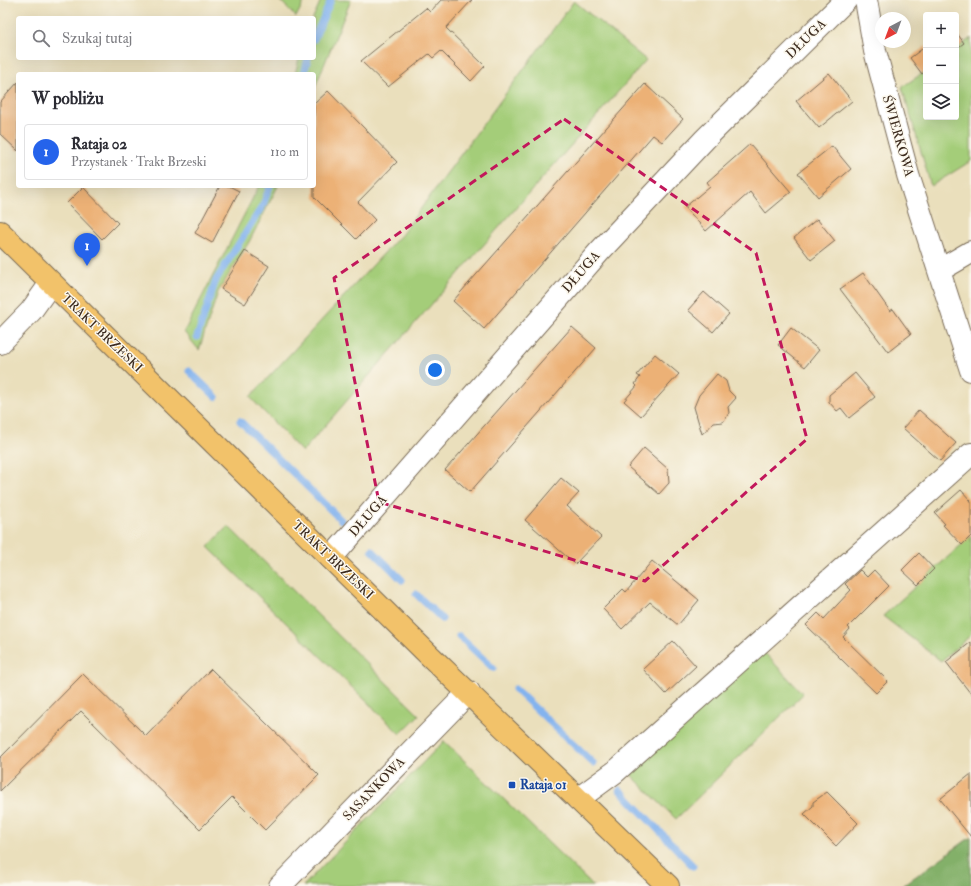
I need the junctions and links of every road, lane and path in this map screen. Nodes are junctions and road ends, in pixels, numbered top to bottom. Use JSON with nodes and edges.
{"nodes":[{"id":1,"x":846,"y":0,"type":"edge"},
{"id":2,"x":866,"y":0,"type":"edge"},
{"id":3,"x":0,"y":232,"type":"edge"},
{"id":4,"x":971,"y":252,"type":"edge"},
{"id":5,"x":940,"y":270,"type":"junction"},
{"id":6,"x":51,"y":283,"type":"junction"},
{"id":7,"x":0,"y":343,"type":"edge"},
{"id":8,"x":971,"y":370,"type":"edge"},
{"id":9,"x":971,"y":454,"type":"edge"},
{"id":10,"x":331,"y":558,"type":"junction"},
{"id":11,"x":469,"y":692,"type":"junction"},
{"id":12,"x":578,"y":799,"type":"junction"},
{"id":13,"x":280,"y":886,"type":"edge"},
{"id":14,"x":668,"y":886,"type":"edge"}],
"edges":[{"from":1,"to":10,"type":"street","name":"DŁUGA"},
{"from":2,"to":5,"type":"street","name":"ŚWIERKOWA"},
{"from":3,"to":6,"type":"main road","name":"TRAKT BRZESKI"},
{"from":4,"to":5,"type":"street"},
{"from":5,"to":8,"type":"street","name":"ŚWIERKOWA"},
{"from":6,"to":7,"type":"street"},
{"from":6,"to":10,"type":"main road","name":"TRAKT BRZESKI"},
{"from":9,"to":12,"type":"street"},
{"from":10,"to":11,"type":"main road","name":"TRAKT BRZESKI"},
{"from":11,"to":12,"type":"main road","name":"TRAKT BRZESKI"},
{"from":11,"to":13,"type":"street","name":"SASANKOWA"},
{"from":12,"to":14,"type":"main road","name":"TRAKT BRZESKI"}]}
